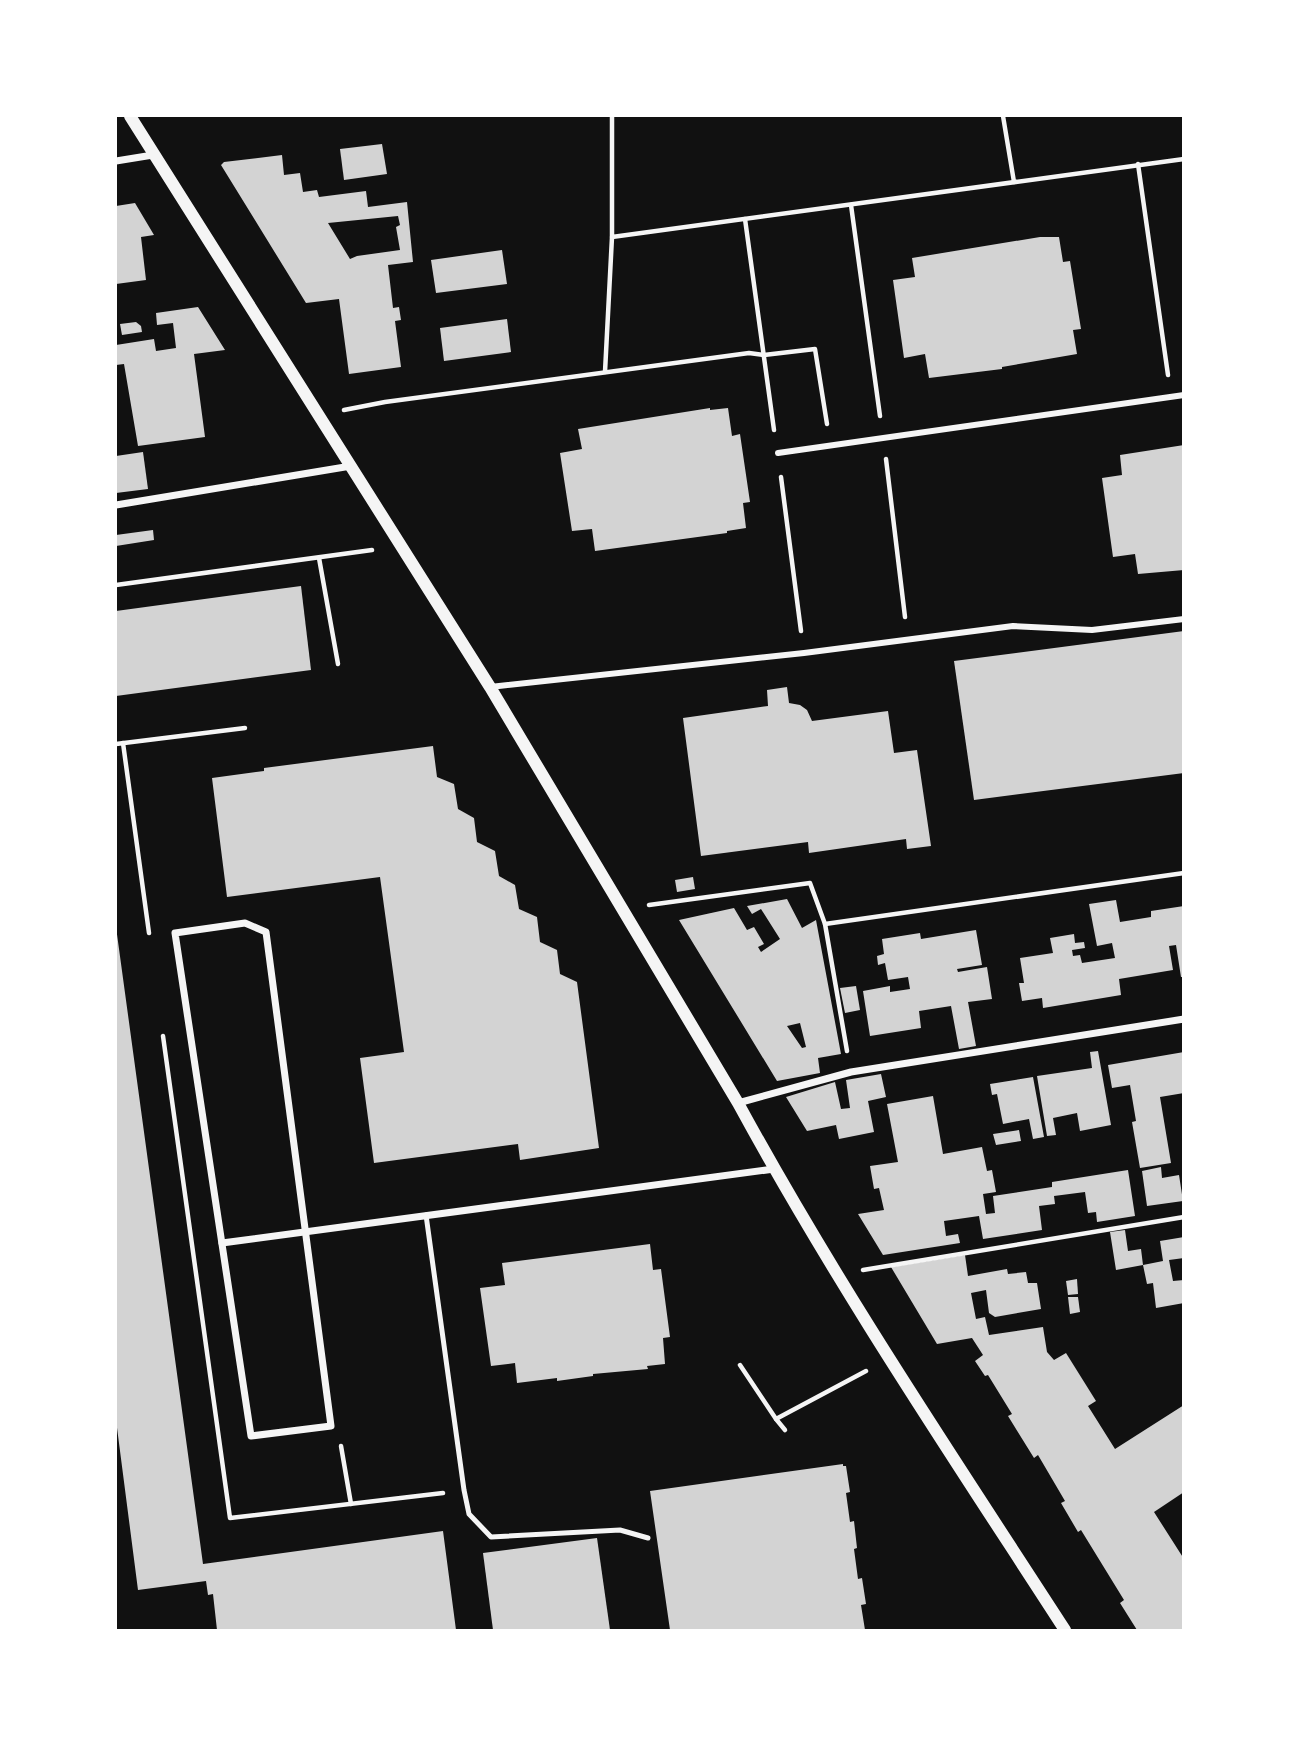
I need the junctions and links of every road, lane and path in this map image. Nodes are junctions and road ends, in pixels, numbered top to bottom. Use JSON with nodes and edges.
{"nodes":[{"id":1,"x":130,"y":116,"type":"edge"},
{"id":2,"x":612,"y":116,"type":"edge"},
{"id":3,"x":1003,"y":116,"type":"edge"},
{"id":4,"x":153,"y":155,"type":"junction"},
{"id":5,"x":1184,"y":159,"type":"edge"},
{"id":6,"x":116,"y":161,"type":"edge"},
{"id":7,"x":1138,"y":164,"type":"junction"},
{"id":8,"x":1014,"y":182,"type":"junction"},
{"id":9,"x":612,"y":237,"type":"junction"},
{"id":10,"x":605,"y":372,"type":"junction"},
{"id":11,"x":1184,"y":395,"type":"edge"},
{"id":12,"x":1171,"y":397,"type":"junction"},
{"id":13,"x":319,"y":415,"type":"junction"},
{"id":14,"x":830,"y":446,"type":"junction"},
{"id":15,"x":778,"y":453,"type":"dead end"},
{"id":16,"x":352,"y":466,"type":"junction"},
{"id":17,"x":116,"y":505,"type":"edge"},
{"id":18,"x":401,"y":547,"type":"junction"},
{"id":19,"x":320,"y":558,"type":"junction"},
{"id":20,"x":116,"y":585,"type":"edge"},
{"id":21,"x":1184,"y":619,"type":"edge"},
{"id":22,"x":338,"y":664,"type":"dead end"},
{"id":23,"x":490,"y":687,"type":"junction"},
{"id":24,"x":245,"y":728,"type":"dead end"},
{"id":25,"x":116,"y":744,"type":"edge"},
{"id":26,"x":1184,"y":873,"type":"edge"},
{"id":27,"x":621,"y":909,"type":"junction"},
{"id":28,"x":825,"y":924,"type":"junction"},
{"id":29,"x":1184,"y":1019,"type":"edge"},
{"id":30,"x":850,"y":1072,"type":"junction"},
{"id":31,"x":738,"y":1103,"type":"junction"},
{"id":32,"x":774,"y":1170,"type":"junction"},
{"id":33,"x":426,"y":1215,"type":"junction"},
{"id":34,"x":1184,"y":1217,"type":"edge"},
{"id":35,"x":304,"y":1231,"type":"junction"},
{"id":36,"x":222,"y":1243,"type":"junction"},
{"id":37,"x":836,"y":1274,"type":"junction"},
{"id":38,"x":889,"y":1358,"type":"junction"},
{"id":39,"x":740,"y":1365,"type":"dead end"},
{"id":40,"x":776,"y":1419,"type":"junction"},
{"id":41,"x":331,"y":1426,"type":"junction"},
{"id":42,"x":785,"y":1430,"type":"dead end"},
{"id":43,"x":351,"y":1504,"type":"dead end"},
{"id":44,"x":648,"y":1538,"type":"dead end"},
{"id":45,"x":1065,"y":1630,"type":"edge"}],
"edges":[{"from":1,"to":4,"type":"street"},
{"from":2,"to":9,"type":"path"},
{"from":3,"to":8,"type":"path"},
{"from":4,"to":6,"type":"street"},
{"from":4,"to":13,"type":"street"},
{"from":5,"to":7,"type":"path"},
{"from":7,"to":8,"type":"path"},
{"from":7,"to":12,"type":"path"},
{"from":8,"to":9,"type":"path"},
{"from":9,"to":10,"type":"path"},
{"from":10,"to":13,"type":"path"},
{"from":10,"to":14,"type":"path"},
{"from":11,"to":12,"type":"street"},
{"from":12,"to":14,"type":"street"},
{"from":13,"to":16,"type":"street"},
{"from":14,"to":15,"type":"street"},
{"from":16,"to":17,"type":"street"},
{"from":16,"to":18,"type":"street"},
{"from":18,"to":19,"type":"path"},
{"from":18,"to":23,"type":"street"},
{"from":19,"to":20,"type":"path"},
{"from":19,"to":22,"type":"path"},
{"from":21,"to":23,"type":"street"},
{"from":23,"to":27,"type":"street"},
{"from":24,"to":25,"type":"path"},
{"from":26,"to":28,"type":"path"},
{"from":27,"to":28,"type":"path"},
{"from":27,"to":31,"type":"street"},
{"from":28,"to":30,"type":"path"},
{"from":29,"to":30,"type":"street"},
{"from":30,"to":31,"type":"street"},
{"from":31,"to":32,"type":"street"},
{"from":32,"to":33,"type":"street"},
{"from":32,"to":37,"type":"street"},
{"from":33,"to":35,"type":"street"},
{"from":33,"to":44,"type":"lane"},
{"from":34,"to":37,"type":"path"},
{"from":35,"to":36,"type":"street"},
{"from":35,"to":36,"type":"street"},
{"from":35,"to":41,"type":"street"},
{"from":36,"to":41,"type":"street"},
{"from":37,"to":38,"type":"street"},
{"from":38,"to":40,"type":"path"},
{"from":38,"to":45,"type":"street"},
{"from":39,"to":40,"type":"path"},
{"from":40,"to":42,"type":"path"},
{"from":41,"to":43,"type":"path"}]}
